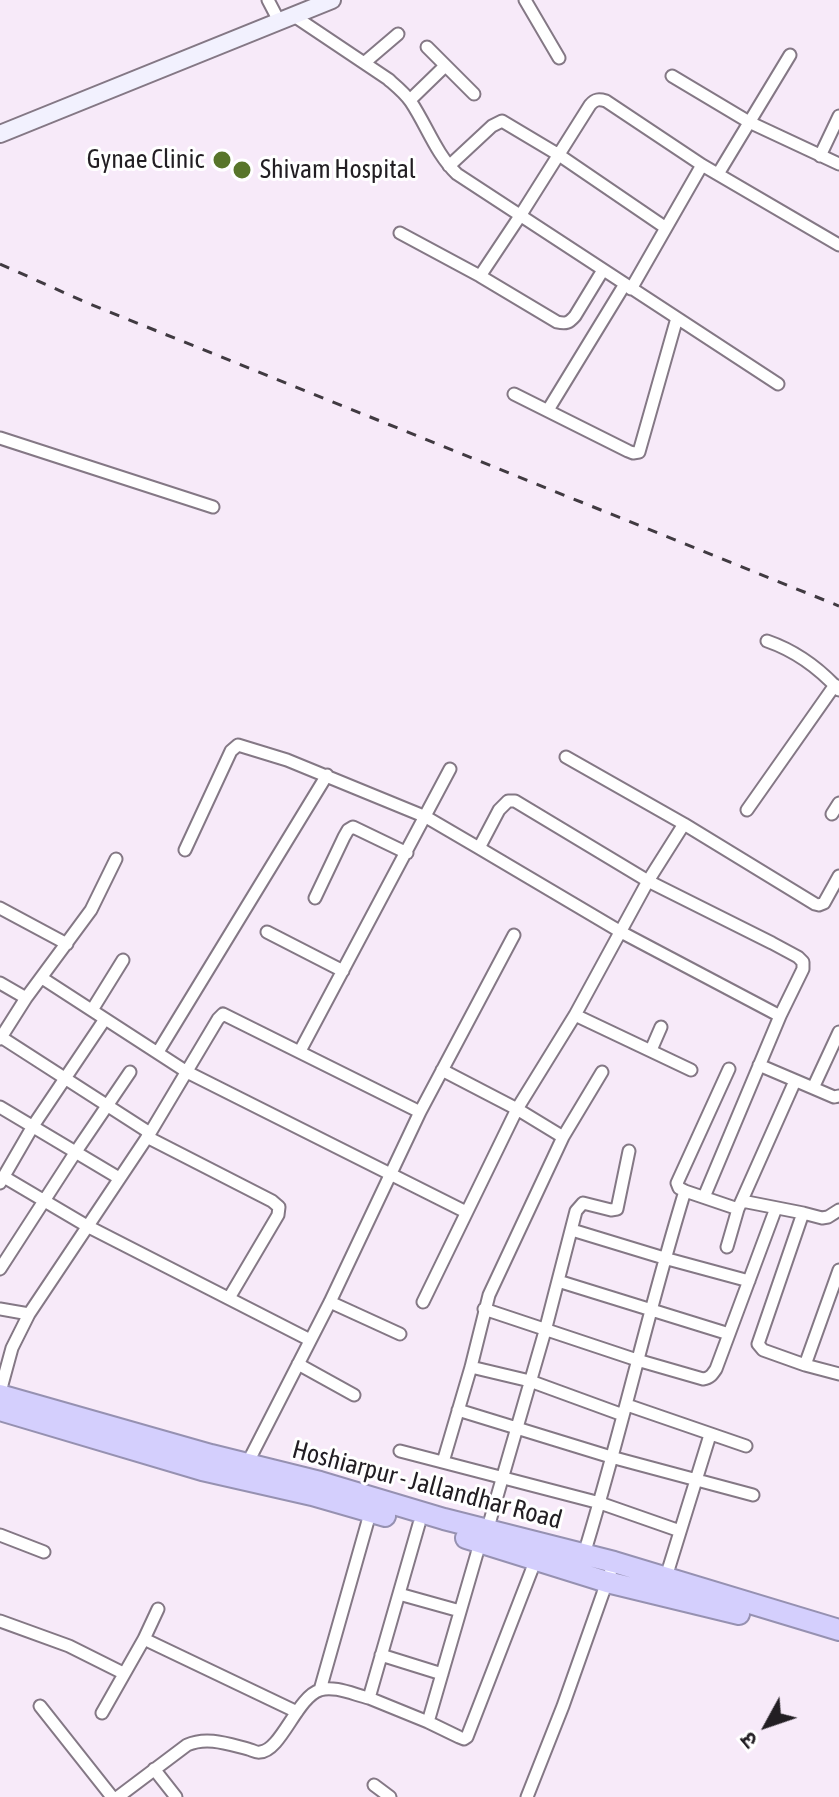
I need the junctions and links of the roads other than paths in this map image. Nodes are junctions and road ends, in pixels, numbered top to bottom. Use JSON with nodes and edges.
{"nodes":[{"id":1,"x":268,"y":0,"type":"edge"},
{"id":2,"x":332,"y":0,"type":"edge"},
{"id":3,"x":525,"y":0,"type":"edge"},
{"id":4,"x":287,"y":18,"type":"junction"},
{"id":5,"x":398,"y":34,"type":"dead end"},
{"id":6,"x":427,"y":47,"type":"dead end"},
{"id":7,"x":790,"y":55,"type":"dead end"},
{"id":8,"x":559,"y":58,"type":"dead end"},
{"id":9,"x":364,"y":63,"type":"junction"},
{"id":10,"x":445,"y":66,"type":"junction"},
{"id":11,"x":672,"y":76,"type":"dead end"},
{"id":12,"x":474,"y":94,"type":"dead end"},
{"id":13,"x":410,"y":100,"type":"junction"},
{"id":14,"x":839,"y":116,"type":"edge"},
{"id":15,"x":749,"y":122,"type":"junction"},
{"id":16,"x":0,"y":134,"type":"edge"},
{"id":17,"x":559,"y":155,"type":"junction"},
{"id":18,"x":820,"y":156,"type":"junction"},
{"id":19,"x":839,"y":164,"type":"edge"},
{"id":20,"x":702,"y":165,"type":"junction"},
{"id":21,"x":449,"y":166,"type":"junction"},
{"id":22,"x":718,"y":174,"type":"junction"},
{"id":23,"x":520,"y":216,"type":"junction"},
{"id":24,"x":666,"y":228,"type":"junction"},
{"id":25,"x":400,"y":233,"type":"dead end"},
{"id":26,"x":839,"y":245,"type":"edge"},
{"id":27,"x":603,"y":270,"type":"junction"},
{"id":28,"x":480,"y":276,"type":"junction"},
{"id":29,"x":628,"y":287,"type":"junction"},
{"id":30,"x":677,"y":318,"type":"junction"},
{"id":31,"x":778,"y":384,"type":"dead end"},
{"id":32,"x":514,"y":394,"type":"dead end"},
{"id":33,"x":548,"y":410,"type":"junction"},
{"id":34,"x":0,"y":438,"type":"edge"},
{"id":35,"x":213,"y":507,"type":"dead end"},
{"id":36,"x":767,"y":641,"type":"dead end"},
{"id":37,"x":837,"y":688,"type":"edge"},
{"id":38,"x":566,"y":757,"type":"dead end"},
{"id":39,"x":450,"y":769,"type":"dead end"},
{"id":40,"x":327,"y":775,"type":"junction"},
{"id":41,"x":747,"y":810,"type":"dead end"},
{"id":42,"x":426,"y":817,"type":"junction"},
{"id":43,"x":684,"y":824,"type":"junction"},
{"id":44,"x":479,"y":848,"type":"junction"},
{"id":45,"x":185,"y":850,"type":"dead end"},
{"id":46,"x":407,"y":853,"type":"junction"},
{"id":47,"x":116,"y":859,"type":"dead end"},
{"id":48,"x":839,"y":876,"type":"edge"},
{"id":49,"x":648,"y":881,"type":"junction"},
{"id":50,"x":315,"y":898,"type":"dead end"},
{"id":51,"x":0,"y":908,"type":"edge"},
{"id":52,"x":267,"y":932,"type":"dead end"},
{"id":53,"x":621,"y":932,"type":"junction"},
{"id":54,"x":514,"y":935,"type":"dead end"},
{"id":55,"x":67,"y":944,"type":"junction"},
{"id":56,"x":123,"y":960,"type":"dead end"},
{"id":57,"x":343,"y":971,"type":"junction"},
{"id":58,"x":42,"y":978,"type":"junction"},
{"id":59,"x":0,"y":983,"type":"edge"},
{"id":60,"x":26,"y":998,"type":"junction"},
{"id":61,"x":92,"y":1010,"type":"junction"},
{"id":62,"x":575,"y":1015,"type":"junction"},
{"id":63,"x":780,"y":1016,"type":"junction"},
{"id":64,"x":105,"y":1019,"type":"junction"},
{"id":65,"x":661,"y":1027,"type":"dead end"},
{"id":66,"x":839,"y":1032,"type":"edge"},
{"id":67,"x":1,"y":1038,"type":"edge"},
{"id":68,"x":651,"y":1050,"type":"junction"},
{"id":69,"x":300,"y":1051,"type":"junction"},
{"id":70,"x":158,"y":1052,"type":"junction"},
{"id":71,"x":759,"y":1065,"type":"junction"},
{"id":72,"x":729,"y":1069,"type":"dead end"},
{"id":73,"x":442,"y":1070,"type":"junction"},
{"id":74,"x":691,"y":1070,"type":"dead end"},
{"id":75,"x":130,"y":1072,"type":"dead end"},
{"id":76,"x":187,"y":1072,"type":"junction"},
{"id":77,"x":602,"y":1072,"type":"dead end"},
{"id":78,"x":65,"y":1079,"type":"junction"},
{"id":79,"x":795,"y":1081,"type":"junction"},
{"id":80,"x":813,"y":1088,"type":"junction"},
{"id":81,"x":839,"y":1096,"type":"edge"},
{"id":82,"x":107,"y":1106,"type":"junction"},
{"id":83,"x":0,"y":1107,"type":"edge"},
{"id":84,"x":517,"y":1109,"type":"junction"},
{"id":85,"x":420,"y":1112,"type":"junction"},
{"id":86,"x":33,"y":1126,"type":"junction"},
{"id":87,"x":149,"y":1135,"type":"junction"},
{"id":88,"x":563,"y":1137,"type":"junction"},
{"id":89,"x":629,"y":1151,"type":"dead end"},
{"id":90,"x":75,"y":1153,"type":"junction"},
{"id":91,"x":391,"y":1174,"type":"junction"},
{"id":92,"x":119,"y":1178,"type":"junction"},
{"id":93,"x":2,"y":1180,"type":"edge"},
{"id":94,"x":685,"y":1191,"type":"junction"},
{"id":95,"x":704,"y":1197,"type":"junction"},
{"id":96,"x":44,"y":1201,"type":"junction"},
{"id":97,"x":740,"y":1205,"type":"junction"},
{"id":98,"x":776,"y":1208,"type":"junction"},
{"id":99,"x":839,"y":1210,"type":"edge"},
{"id":100,"x":466,"y":1212,"type":"junction"},
{"id":101,"x":803,"y":1213,"type":"junction"},
{"id":102,"x":87,"y":1226,"type":"junction"},
{"id":103,"x":572,"y":1230,"type":"junction"},
{"id":104,"x":727,"y":1247,"type":"dead end"},
{"id":105,"x":664,"y":1258,"type":"junction"},
{"id":106,"x":0,"y":1269,"type":"edge"},
{"id":107,"x":839,"y":1270,"type":"edge"},
{"id":108,"x":558,"y":1281,"type":"junction"},
{"id":109,"x":749,"y":1281,"type":"junction"},
{"id":110,"x":229,"y":1298,"type":"junction"},
{"id":111,"x":330,"y":1302,"type":"junction"},
{"id":112,"x":423,"y":1302,"type":"dead end"},
{"id":113,"x":0,"y":1309,"type":"edge"},
{"id":114,"x":484,"y":1309,"type":"junction"},
{"id":115,"x":651,"y":1309,"type":"junction"},
{"id":116,"x":29,"y":1314,"type":"junction"},
{"id":117,"x":545,"y":1331,"type":"junction"},
{"id":118,"x":400,"y":1334,"type":"dead end"},
{"id":119,"x":729,"y":1334,"type":"junction"},
{"id":120,"x":310,"y":1340,"type":"junction"},
{"id":121,"x":637,"y":1360,"type":"junction"},
{"id":122,"x":298,"y":1364,"type":"junction"},
{"id":123,"x":805,"y":1365,"type":"junction"},
{"id":124,"x":471,"y":1367,"type":"junction"},
{"id":125,"x":839,"y":1374,"type":"edge"},
{"id":126,"x":530,"y":1381,"type":"junction"},
{"id":127,"x":0,"y":1394,"type":"edge"},
{"id":128,"x":354,"y":1395,"type":"dead end"},
{"id":129,"x":0,"y":1410,"type":"edge"},
{"id":130,"x":458,"y":1410,"type":"junction"},
{"id":131,"x":625,"y":1410,"type":"junction"},
{"id":132,"x":516,"y":1427,"type":"junction"},
{"id":133,"x":710,"y":1435,"type":"junction"},
{"id":134,"x":746,"y":1446,"type":"dead end"},
{"id":135,"x":400,"y":1451,"type":"dead end"},
{"id":136,"x":611,"y":1457,"type":"junction"},
{"id":137,"x":443,"y":1462,"type":"junction"},
{"id":138,"x":247,"y":1464,"type":"junction"},
{"id":139,"x":503,"y":1477,"type":"junction"},
{"id":140,"x":696,"y":1479,"type":"junction"},
{"id":141,"x":753,"y":1495,"type":"dead end"},
{"id":142,"x":600,"y":1503,"type":"junction"},
{"id":143,"x":372,"y":1505,"type":"junction"},
{"id":144,"x":419,"y":1524,"type":"junction"},
{"id":145,"x":680,"y":1531,"type":"junction"},
{"id":146,"x":0,"y":1535,"type":"edge"},
{"id":147,"x":484,"y":1537,"type":"junction"},
{"id":148,"x":44,"y":1552,"type":"dead end"},
{"id":149,"x":584,"y":1554,"type":"junction"},
{"id":150,"x":536,"y":1559,"type":"junction"},
{"id":151,"x":611,"y":1572,"type":"junction"},
{"id":152,"x":666,"y":1577,"type":"junction"},
{"id":153,"x":399,"y":1594,"type":"junction"},
{"id":154,"x":158,"y":1609,"type":"dead end"},
{"id":155,"x":460,"y":1611,"type":"junction"},
{"id":156,"x":0,"y":1621,"type":"edge"},
{"id":157,"x":839,"y":1630,"type":"edge"},
{"id":158,"x":144,"y":1639,"type":"junction"},
{"id":159,"x":839,"y":1643,"type":"edge"},
{"id":160,"x":381,"y":1655,"type":"junction"},
{"id":161,"x":123,"y":1673,"type":"junction"},
{"id":162,"x":442,"y":1674,"type":"junction"},
{"id":163,"x":320,"y":1690,"type":"junction"},
{"id":164,"x":369,"y":1698,"type":"junction"},
{"id":165,"x":40,"y":1706,"type":"dead end"},
{"id":166,"x":297,"y":1712,"type":"junction"},
{"id":167,"x":102,"y":1713,"type":"dead end"},
{"id":168,"x":428,"y":1722,"type":"junction"},
{"id":169,"x":154,"y":1769,"type":"junction"},
{"id":170,"x":374,"y":1785,"type":"dead end"},
{"id":171,"x":115,"y":1797,"type":"edge"},
{"id":172,"x":176,"y":1797,"type":"edge"},
{"id":173,"x":390,"y":1797,"type":"edge"},
{"id":174,"x":527,"y":1797,"type":"edge"}],
"edges":[{"from":1,"to":4,"type":"street"},
{"from":2,"to":4,"type":"main road"},
{"from":3,"to":8,"type":"street"},
{"from":4,"to":9,"type":"street"},
{"from":4,"to":16,"type":"main road"},
{"from":5,"to":9,"type":"street"},
{"from":6,"to":10,"type":"street"},
{"from":7,"to":15,"type":"street"},
{"from":9,"to":13,"type":"street"},
{"from":10,"to":12,"type":"street"},
{"from":10,"to":13,"type":"street"},
{"from":11,"to":15,"type":"street"},
{"from":13,"to":21,"type":"street"},
{"from":14,"to":18,"type":"street"},
{"from":15,"to":18,"type":"street"},
{"from":15,"to":22,"type":"street"},
{"from":17,"to":20,"type":"street"},
{"from":17,"to":21,"type":"street"},
{"from":17,"to":23,"type":"street"},
{"from":17,"to":24,"type":"street"},
{"from":18,"to":19,"type":"street"},
{"from":20,"to":22,"type":"street"},
{"from":20,"to":24,"type":"street"},
{"from":21,"to":23,"type":"street"},
{"from":22,"to":26,"type":"street"},
{"from":23,"to":27,"type":"street"},
{"from":23,"to":28,"type":"street"},
{"from":24,"to":29,"type":"street"},
{"from":25,"to":28,"type":"street"},
{"from":27,"to":28,"type":"street"},
{"from":27,"to":29,"type":"street"},
{"from":29,"to":30,"type":"street"},
{"from":29,"to":33,"type":"street"},
{"from":30,"to":31,"type":"street"},
{"from":30,"to":33,"type":"street"},
{"from":32,"to":33,"type":"street"},
{"from":34,"to":35,"type":"street"},
{"from":36,"to":37,"type":"street"},
{"from":37,"to":41,"type":"street"},
{"from":38,"to":43,"type":"street"},
{"from":39,"to":42,"type":"street"},
{"from":40,"to":42,"type":"street"},
{"from":40,"to":45,"type":"street"},
{"from":40,"to":70,"type":"street"},
{"from":42,"to":44,"type":"street"},
{"from":42,"to":46,"type":"street"},
{"from":43,"to":48,"type":"street"},
{"from":43,"to":49,"type":"street"},
{"from":44,"to":49,"type":"street"},
{"from":44,"to":53,"type":"street"},
{"from":46,"to":50,"type":"street"},
{"from":46,"to":57,"type":"street"},
{"from":47,"to":55,"type":"street"},
{"from":49,"to":53,"type":"street"},
{"from":49,"to":63,"type":"street"},
{"from":51,"to":55,"type":"street"},
{"from":52,"to":57,"type":"street"},
{"from":53,"to":62,"type":"street"},
{"from":53,"to":63,"type":"street"},
{"from":54,"to":73,"type":"street"},
{"from":55,"to":58,"type":"street"},
{"from":56,"to":61,"type":"street"},
{"from":57,"to":69,"type":"street"},
{"from":58,"to":60,"type":"street"},
{"from":58,"to":61,"type":"street"},
{"from":59,"to":60,"type":"street"},
{"from":60,"to":67,"type":"street"},
{"from":61,"to":64,"type":"street"},
{"from":62,"to":68,"type":"street"},
{"from":62,"to":84,"type":"street"},
{"from":63,"to":71,"type":"street"},
{"from":64,"to":70,"type":"street"},
{"from":64,"to":78,"type":"street"},
{"from":65,"to":68,"type":"street"},
{"from":66,"to":80,"type":"street"},
{"from":67,"to":78,"type":"street"},
{"from":68,"to":74,"type":"street"},
{"from":69,"to":76,"type":"street"},
{"from":69,"to":85,"type":"street"},
{"from":70,"to":76,"type":"street"},
{"from":71,"to":79,"type":"street"},
{"from":71,"to":95,"type":"street"},
{"from":72,"to":94,"type":"street"},
{"from":73,"to":84,"type":"street"},
{"from":73,"to":85,"type":"street"},
{"from":75,"to":82,"type":"street"},
{"from":76,"to":87,"type":"street"},
{"from":76,"to":91,"type":"street"},
{"from":77,"to":88,"type":"street"},
{"from":78,"to":82,"type":"street"},
{"from":78,"to":86,"type":"street"},
{"from":79,"to":80,"type":"street"},
{"from":79,"to":97,"type":"street"},
{"from":80,"to":81,"type":"street"},
{"from":82,"to":87,"type":"street"},
{"from":82,"to":90,"type":"street"},
{"from":83,"to":86,"type":"street"},
{"from":84,"to":88,"type":"street"},
{"from":84,"to":100,"type":"street"},
{"from":85,"to":91,"type":"street"},
{"from":86,"to":90,"type":"street"},
{"from":86,"to":93,"type":"street"},
{"from":87,"to":92,"type":"street"},
{"from":87,"to":110,"type":"street"},
{"from":88,"to":114,"type":"street"},
{"from":89,"to":103,"type":"street"},
{"from":90,"to":92,"type":"street"},
{"from":90,"to":96,"type":"street"},
{"from":91,"to":100,"type":"street"},
{"from":91,"to":111,"type":"street"},
{"from":92,"to":102,"type":"street"},
{"from":93,"to":96,"type":"street"},
{"from":94,"to":95,"type":"street"},
{"from":94,"to":105,"type":"street"},
{"from":95,"to":97,"type":"street"},
{"from":96,"to":102,"type":"street"},
{"from":96,"to":106,"type":"street"},
{"from":97,"to":98,"type":"street"},
{"from":97,"to":104,"type":"street"},
{"from":98,"to":101,"type":"street"},
{"from":98,"to":109,"type":"street"},
{"from":99,"to":101,"type":"street"},
{"from":100,"to":112,"type":"street"},
{"from":101,"to":123,"type":"street"},
{"from":102,"to":110,"type":"street"},
{"from":102,"to":116,"type":"street"},
{"from":103,"to":105,"type":"street"},
{"from":103,"to":108,"type":"street"},
{"from":105,"to":109,"type":"street"},
{"from":105,"to":115,"type":"street"},
{"from":107,"to":123,"type":"street"},
{"from":108,"to":115,"type":"street"},
{"from":108,"to":117,"type":"street"},
{"from":109,"to":119,"type":"street"},
{"from":110,"to":120,"type":"street"},
{"from":111,"to":118,"type":"street"},
{"from":111,"to":120,"type":"street"},
{"from":113,"to":116,"type":"street"},
{"from":114,"to":117,"type":"street"},
{"from":114,"to":124,"type":"street"},
{"from":115,"to":119,"type":"street"},
{"from":115,"to":121,"type":"street"},
{"from":116,"to":127,"type":"street"},
{"from":117,"to":121,"type":"street"},
{"from":117,"to":126,"type":"street"},
{"from":119,"to":121,"type":"street"},
{"from":120,"to":122,"type":"street"},
{"from":121,"to":131,"type":"street"},
{"from":122,"to":128,"type":"street"},
{"from":122,"to":138,"type":"street"},
{"from":123,"to":125,"type":"street"},
{"from":124,"to":126,"type":"street"},
{"from":124,"to":130,"type":"street"},
{"from":126,"to":131,"type":"street"},
{"from":126,"to":132,"type":"street"},
{"from":127,"to":138,"type":"highway","name":"Hoshiarpur - Jallandhar Road"},
{"from":129,"to":143,"type":"highway"},
{"from":130,"to":132,"type":"street"},
{"from":130,"to":137,"type":"street"},
{"from":131,"to":133,"type":"street"},
{"from":131,"to":136,"type":"street"},
{"from":132,"to":136,"type":"street"},
{"from":132,"to":139,"type":"street"},
{"from":133,"to":134,"type":"street"},
{"from":133,"to":140,"type":"street"},
{"from":135,"to":137,"type":"street"},
{"from":136,"to":140,"type":"street"},
{"from":136,"to":142,"type":"street"},
{"from":137,"to":139,"type":"street"},
{"from":138,"to":143,"type":"highway","name":"Hoshiarpur - Jallandhar Road"},
{"from":139,"to":142,"type":"street"},
{"from":139,"to":147,"type":"street"},
{"from":140,"to":141,"type":"street"},
{"from":140,"to":145,"type":"street"},
{"from":142,"to":145,"type":"street"},
{"from":142,"to":149,"type":"street"},
{"from":143,"to":144,"type":"highway"},
{"from":143,"to":147,"type":"highway","name":"Hoshiarpur - Jallandhar Road"},
{"from":143,"to":163,"type":"street"},
{"from":144,"to":147,"type":"highway"},
{"from":144,"to":153,"type":"street"},
{"from":145,"to":152,"type":"street"},
{"from":146,"to":148,"type":"street"},
{"from":147,"to":149,"type":"highway","name":"Hoshiarpur - Jallandhar Road"},
{"from":147,"to":150,"type":"highway"},
{"from":147,"to":155,"type":"street"},
{"from":149,"to":151,"type":"highway","name":"Hoshiarpur - Jallandhar Road"},
{"from":150,"to":151,"type":"highway"},
{"from":150,"to":168,"type":"street"},
{"from":151,"to":152,"type":"highway","name":"Hoshiarpur - Jallandhar Road"},
{"from":151,"to":159,"type":"highway"},
{"from":151,"to":174,"type":"street"},
{"from":152,"to":157,"type":"highway","name":"Hoshiarpur - Jallandhar Road"},
{"from":153,"to":155,"type":"street"},
{"from":153,"to":160,"type":"street"},
{"from":154,"to":158,"type":"street"},
{"from":155,"to":162,"type":"street"},
{"from":156,"to":161,"type":"street"},
{"from":158,"to":161,"type":"street"},
{"from":158,"to":166,"type":"street"},
{"from":160,"to":162,"type":"street"},
{"from":160,"to":164,"type":"street"},
{"from":161,"to":167,"type":"street"},
{"from":162,"to":168,"type":"street"},
{"from":163,"to":164,"type":"street"},
{"from":163,"to":166,"type":"street"},
{"from":164,"to":168,"type":"street"},
{"from":165,"to":171,"type":"street"},
{"from":166,"to":169,"type":"street"},
{"from":169,"to":171,"type":"street"},
{"from":169,"to":172,"type":"street"},
{"from":170,"to":173,"type":"street"}]}
